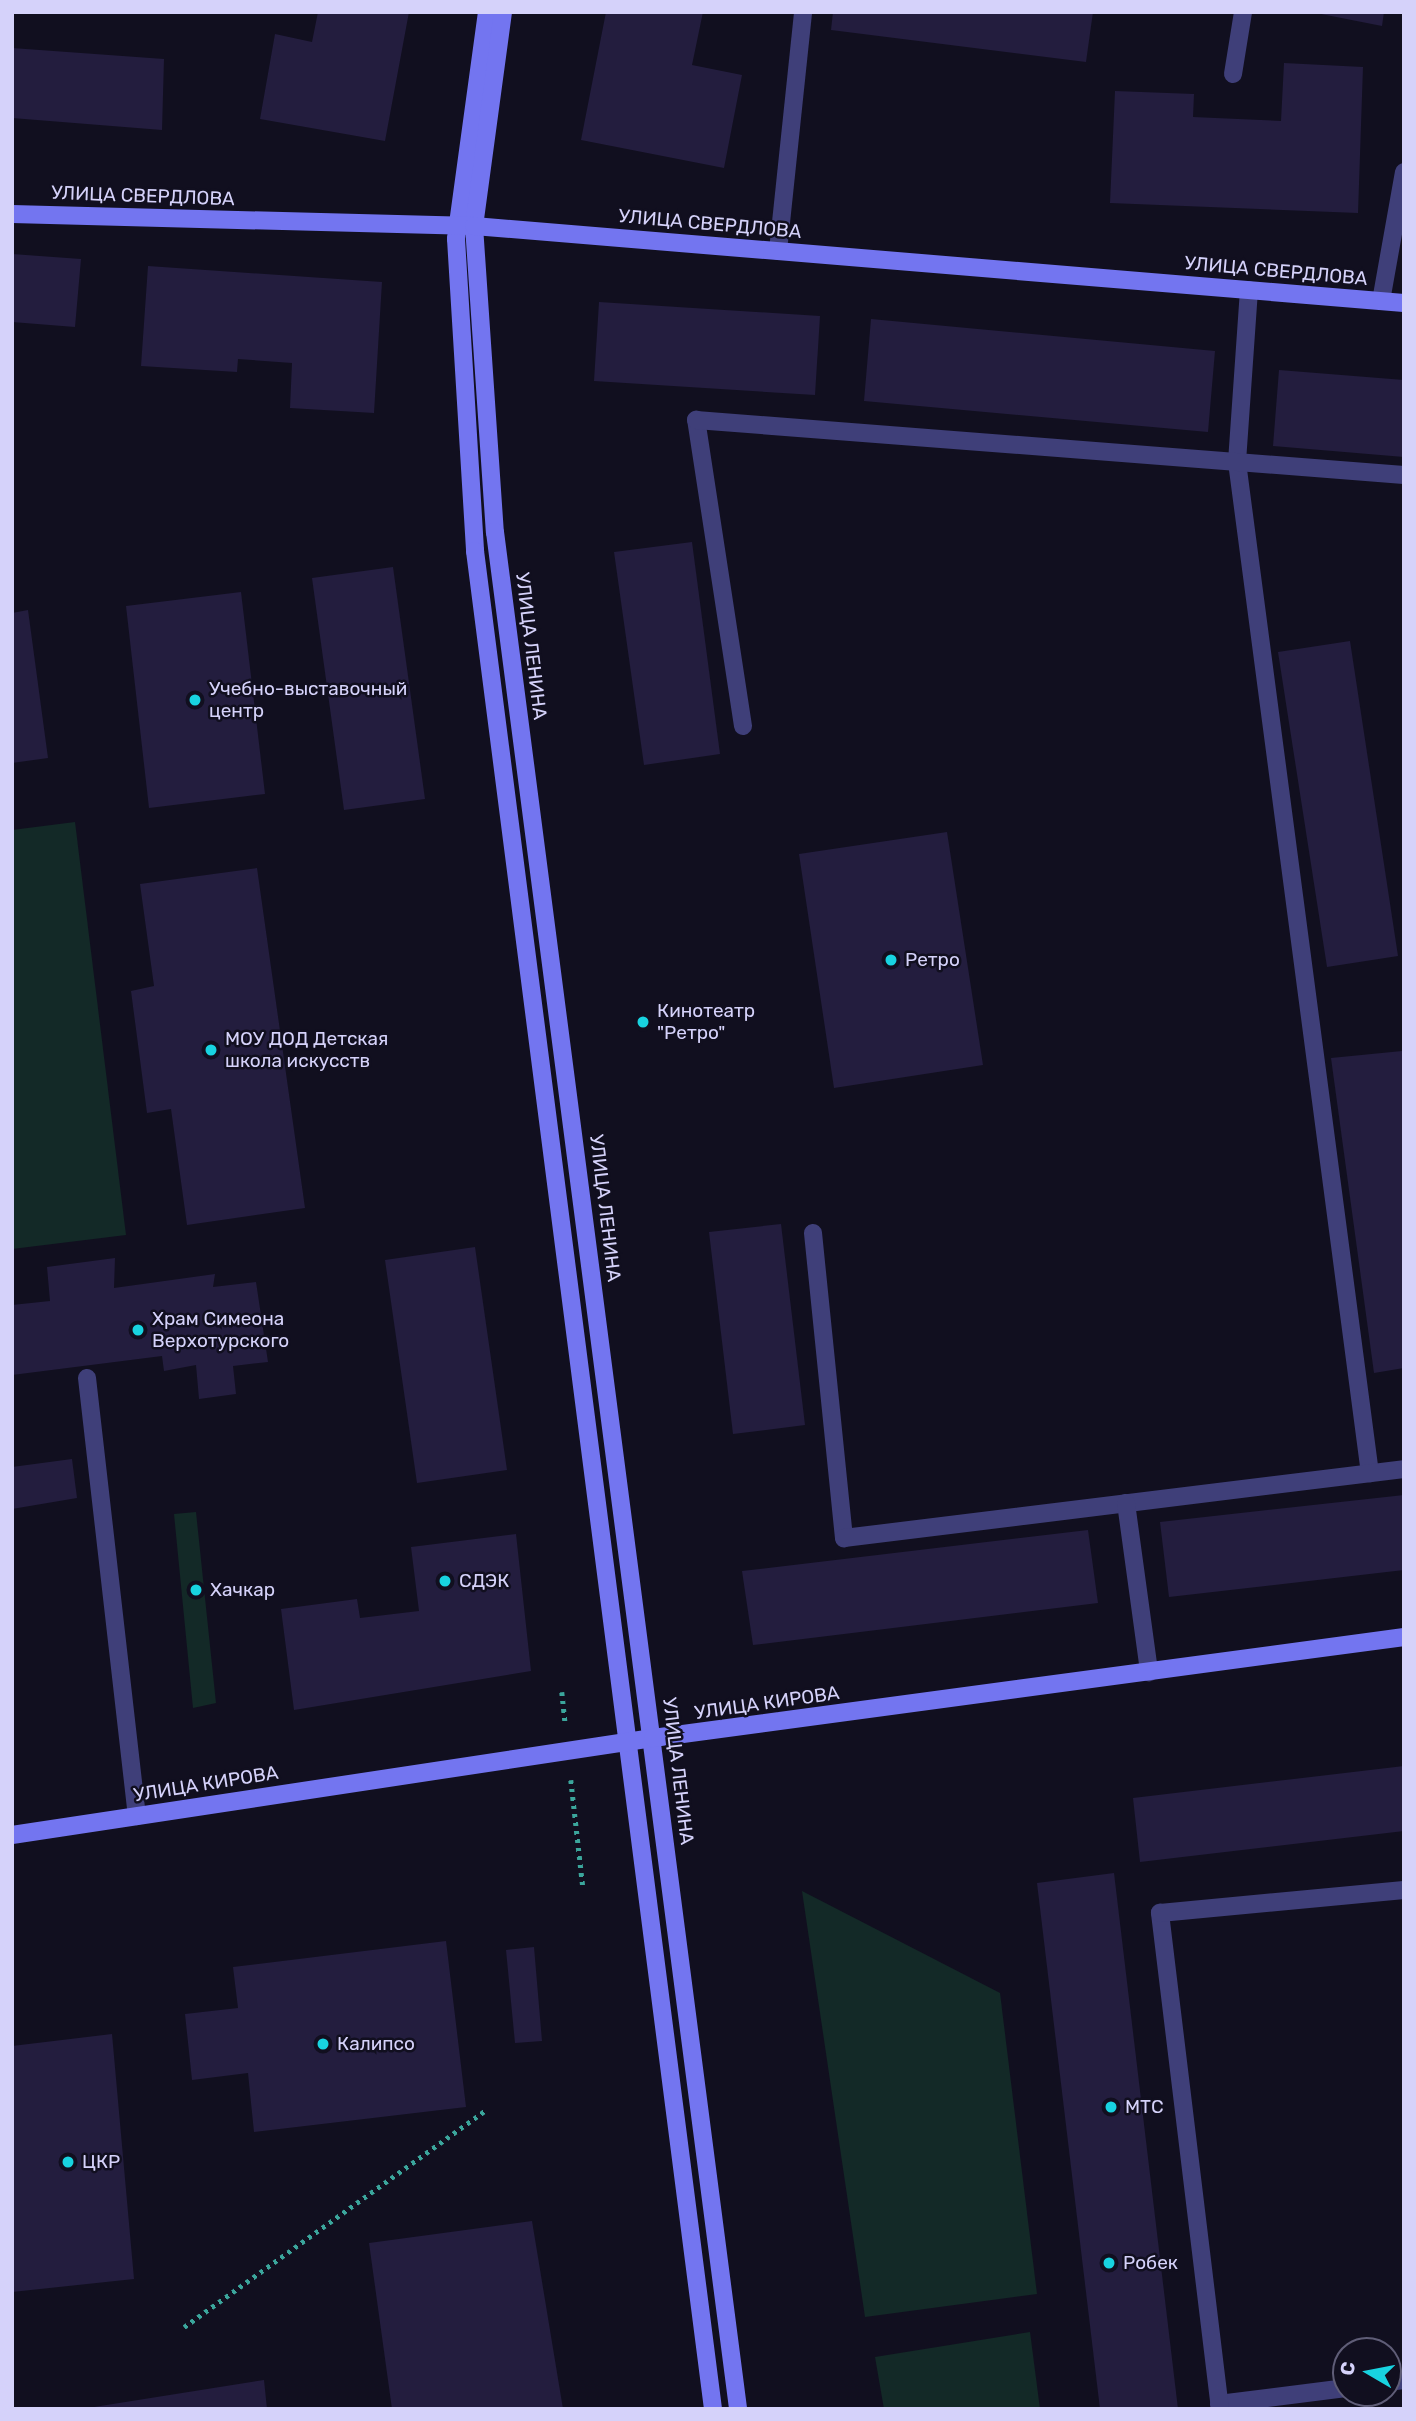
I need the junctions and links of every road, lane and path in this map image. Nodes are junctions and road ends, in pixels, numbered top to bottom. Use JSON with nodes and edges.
{"nodes":[{"id":1,"x":487,"y":12,"type":"edge"},
{"id":2,"x":503,"y":12,"type":"edge"},
{"id":3,"x":803,"y":12,"type":"edge"},
{"id":4,"x":1243,"y":12,"type":"edge"},
{"id":5,"x":1233,"y":74,"type":"dead end"},
{"id":6,"x":1404,"y":172,"type":"edge"},
{"id":7,"x":12,"y":214,"type":"edge"},
{"id":8,"x":466,"y":226,"type":"junction"},
{"id":9,"x":778,"y":251,"type":"junction"},
{"id":10,"x":1249,"y":290,"type":"junction"},
{"id":11,"x":1381,"y":301,"type":"junction"},
{"id":12,"x":1404,"y":303,"type":"edge"},
{"id":13,"x":1237,"y":462,"type":"junction"},
{"id":14,"x":1404,"y":475,"type":"edge"},
{"id":15,"x":743,"y":726,"type":"dead end"},
{"id":16,"x":813,"y":1233,"type":"dead end"},
{"id":17,"x":87,"y":1378,"type":"dead end"},
{"id":18,"x":1404,"y":1469,"type":"edge"},
{"id":19,"x":1370,"y":1473,"type":"junction"},
{"id":20,"x":1126,"y":1503,"type":"junction"},
{"id":21,"x":1404,"y":1637,"type":"edge"},
{"id":22,"x":1149,"y":1672,"type":"junction"},
{"id":23,"x":562,"y":1692,"type":"dead end"},
{"id":24,"x":653,"y":1738,"type":"junction"},
{"id":25,"x":629,"y":1742,"type":"junction"},
{"id":26,"x":568,"y":1751,"type":"junction"},
{"id":27,"x":137,"y":1816,"type":"junction"},
{"id":28,"x":12,"y":1835,"type":"edge"},
{"id":29,"x":583,"y":1887,"type":"dead end"},
{"id":30,"x":1404,"y":1890,"type":"edge"},
{"id":31,"x":485,"y":2111,"type":"dead end"},
{"id":32,"x":184,"y":2327,"type":"dead end"},
{"id":33,"x":1332,"y":2390,"type":"edge"},
{"id":34,"x":1220,"y":2406,"type":"edge"},
{"id":35,"x":713,"y":2409,"type":"edge"},
{"id":36,"x":738,"y":2409,"type":"edge"}],
"edges":[{"from":1,"to":8,"type":"main road"},
{"from":2,"to":8,"type":"main road","name":"УЛИЦА ЛЕНИНА"},
{"from":3,"to":9,"type":"street"},
{"from":4,"to":5,"type":"street"},
{"from":6,"to":11,"type":"street"},
{"from":7,"to":8,"type":"main road","name":"УЛИЦА СВЕРДЛОВА"},
{"from":8,"to":9,"type":"main road","name":"УЛИЦА СВЕРДЛОВА"},
{"from":8,"to":24,"type":"main road","name":"УЛИЦА ЛЕНИНА"},
{"from":8,"to":25,"type":"main road"},
{"from":9,"to":10,"type":"main road","name":"УЛИЦА СВЕРДЛОВА"},
{"from":10,"to":11,"type":"main road","name":"УЛИЦА СВЕРДЛОВА"},
{"from":10,"to":13,"type":"street"},
{"from":11,"to":12,"type":"main road","name":"УЛИЦА СВЕРДЛОВА"},
{"from":13,"to":14,"type":"street"},
{"from":13,"to":15,"type":"street"},
{"from":13,"to":19,"type":"street"},
{"from":16,"to":20,"type":"street"},
{"from":17,"to":27,"type":"street"},
{"from":18,"to":19,"type":"street"},
{"from":19,"to":20,"type":"street"},
{"from":20,"to":22,"type":"street"},
{"from":21,"to":22,"type":"main road","name":"УЛИЦА КИРОВА"},
{"from":22,"to":24,"type":"main road","name":"УЛИЦА КИРОВА"},
{"from":23,"to":26,"type":"path"},
{"from":24,"to":25,"type":"main road","name":"УЛИЦА КИРОВА"},
{"from":24,"to":36,"type":"main road","name":"УЛИЦА ЛЕНИНА"},
{"from":25,"to":26,"type":"main road","name":"УЛИЦА КИРОВА"},
{"from":25,"to":35,"type":"main road"},
{"from":26,"to":27,"type":"main road","name":"УЛИЦА КИРОВА"},
{"from":26,"to":29,"type":"path"},
{"from":27,"to":28,"type":"main road","name":"УЛИЦА КИРОВА"},
{"from":30,"to":34,"type":"street"},
{"from":31,"to":32,"type":"path"},
{"from":33,"to":34,"type":"street"}]}
